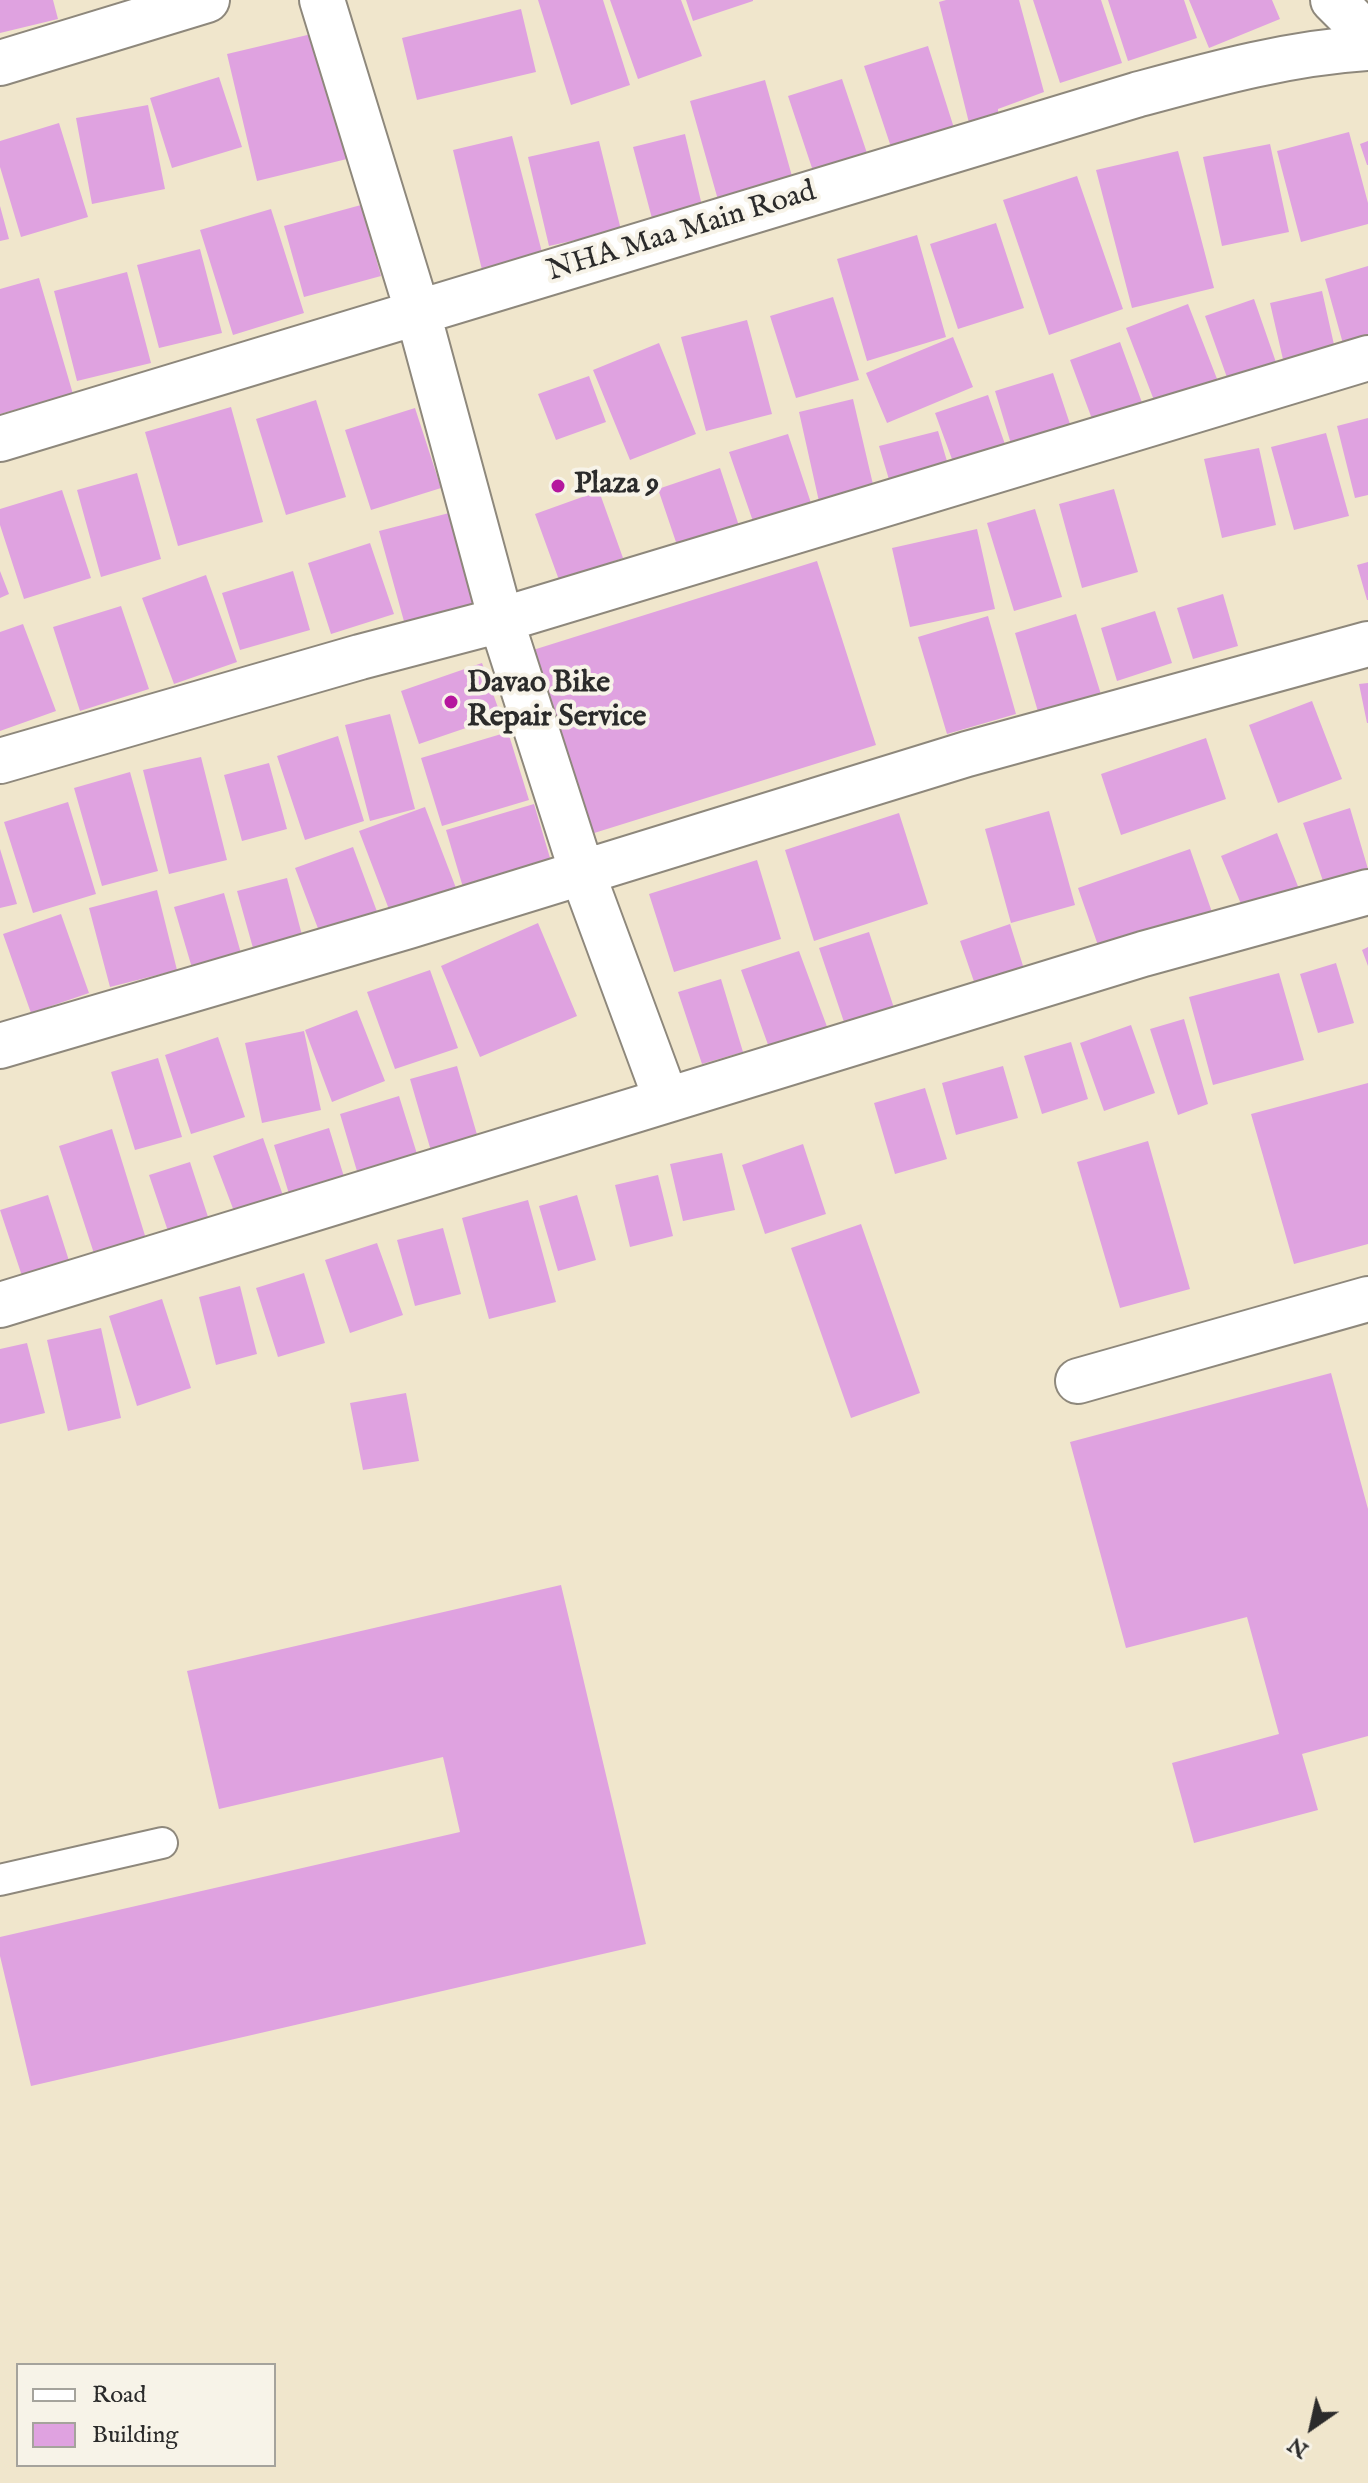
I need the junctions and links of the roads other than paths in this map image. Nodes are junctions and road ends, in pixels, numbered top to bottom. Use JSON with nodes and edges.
{"nodes":[{"id":1,"x":207,"y":0,"type":"edge"},
{"id":2,"x":322,"y":0,"type":"edge"},
{"id":3,"x":1333,"y":0,"type":"edge"},
{"id":4,"x":1368,"y":35,"type":"edge"},
{"id":5,"x":1368,"y":48,"type":"edge"},
{"id":6,"x":0,"y":63,"type":"edge"},
{"id":7,"x":418,"y":313,"type":"junction"},
{"id":8,"x":1368,"y":358,"type":"edge"},
{"id":9,"x":0,"y":439,"type":"edge"},
{"id":10,"x":501,"y":620,"type":"junction"},
{"id":11,"x":1368,"y":644,"type":"edge"},
{"id":12,"x":0,"y":761,"type":"edge"},
{"id":13,"x":582,"y":872,"type":"junction"},
{"id":14,"x":1368,"y":892,"type":"edge"},
{"id":15,"x":0,"y":1046,"type":"edge"},
{"id":16,"x":666,"y":1099,"type":"junction"},
{"id":17,"x":1368,"y":1299,"type":"edge"},
{"id":18,"x":0,"y":1305,"type":"edge"},
{"id":19,"x":1078,"y":1381,"type":"dead end"},
{"id":20,"x":162,"y":1843,"type":"dead end"},
{"id":21,"x":0,"y":1880,"type":"edge"}],
"edges":[{"from":1,"to":6,"type":"street"},
{"from":2,"to":7,"type":"street"},
{"from":3,"to":4,"type":"street"},
{"from":5,"to":7,"type":"street","name":"NHA Maa Main Road"},
{"from":7,"to":9,"type":"street","name":"NHA Maa Main Road"},
{"from":7,"to":10,"type":"street"},
{"from":8,"to":10,"type":"street"},
{"from":10,"to":12,"type":"street"},
{"from":10,"to":13,"type":"street"},
{"from":11,"to":13,"type":"street"},
{"from":13,"to":15,"type":"street"},
{"from":13,"to":16,"type":"street"},
{"from":14,"to":16,"type":"street"},
{"from":16,"to":18,"type":"street"},
{"from":17,"to":19,"type":"street"},
{"from":20,"to":21,"type":"lane"}]}
